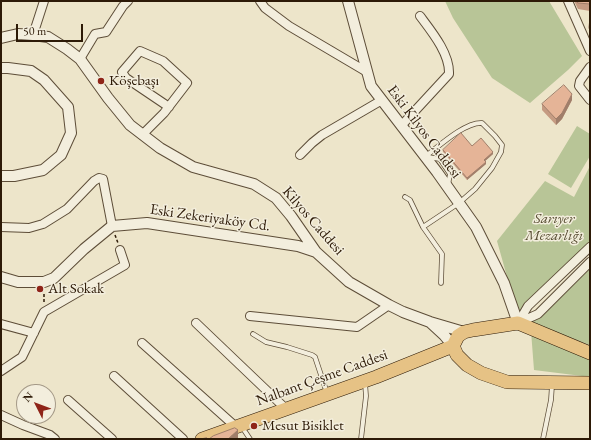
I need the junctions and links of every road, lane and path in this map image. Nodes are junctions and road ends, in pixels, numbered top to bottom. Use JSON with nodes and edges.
{"nodes":[{"id":1,"x":44,"y":1,"type":"edge"},
{"id":2,"x":128,"y":1,"type":"edge"},
{"id":3,"x":260,"y":1,"type":"edge"},
{"id":4,"x":348,"y":1,"type":"edge"},
{"id":5,"x":568,"y":1,"type":"edge"},
{"id":6,"x":420,"y":16,"type":"dead end"},
{"id":7,"x":33,"y":35,"type":"junction"},
{"id":8,"x":1,"y":38,"type":"edge"},
{"id":9,"x":590,"y":51,"type":"edge"},
{"id":10,"x":80,"y":59,"type":"junction"},
{"id":11,"x":590,"y":67,"type":"edge"},
{"id":12,"x":1,"y":68,"type":"edge"},
{"id":13,"x":367,"y":72,"type":"junction"},
{"id":14,"x":382,"y":100,"type":"junction"},
{"id":15,"x":590,"y":100,"type":"edge"},
{"id":16,"x":169,"y":107,"type":"junction"},
{"id":17,"x":401,"y":126,"type":"junction"},
{"id":18,"x":142,"y":135,"type":"junction"},
{"id":19,"x":300,"y":155,"type":"dead end"},
{"id":20,"x":425,"y":157,"type":"junction"},
{"id":21,"x":1,"y":176,"type":"edge"},
{"id":22,"x":405,"y":197,"type":"dead end"},
{"id":23,"x":459,"y":203,"type":"junction"},
{"id":24,"x":112,"y":226,"type":"junction"},
{"id":25,"x":1,"y":227,"type":"edge"},
{"id":26,"x":423,"y":227,"type":"junction"},
{"id":27,"x":590,"y":247,"type":"edge"},
{"id":28,"x":120,"y":250,"type":"joint"},
{"id":29,"x":316,"y":252,"type":"junction"},
{"id":30,"x":590,"y":262,"type":"edge"},
{"id":31,"x":1,"y":277,"type":"edge"},
{"id":32,"x":44,"y":282,"type":"junction"},
{"id":33,"x":441,"y":282,"type":"dead end"},
{"id":34,"x":389,"y":305,"type":"junction"},
{"id":35,"x":44,"y":312,"type":"junction"},
{"id":36,"x":250,"y":316,"type":"dead end"},
{"id":37,"x":430,"y":322,"type":"junction"},
{"id":38,"x":196,"y":323,"type":"dead end"},
{"id":39,"x":518,"y":323,"type":"junction"},
{"id":40,"x":1,"y":324,"type":"edge"},
{"id":41,"x":464,"y":332,"type":"junction"},
{"id":42,"x":34,"y":333,"type":"junction"},
{"id":43,"x":253,"y":334,"type":"dead end"},
{"id":44,"x":142,"y":343,"type":"dead end"},
{"id":45,"x":453,"y":346,"type":"junction"},
{"id":46,"x":590,"y":353,"type":"edge"},
{"id":47,"x":1,"y":371,"type":"edge"},
{"id":48,"x":114,"y":376,"type":"dead end"},
{"id":49,"x":364,"y":381,"type":"junction"},
{"id":50,"x":553,"y":382,"type":"junction"},
{"id":51,"x":590,"y":383,"type":"edge"},
{"id":52,"x":328,"y":394,"type":"junction"},
{"id":53,"x":68,"y":400,"type":"dead end"},
{"id":54,"x":286,"y":408,"type":"junction"},
{"id":55,"x":1,"y":416,"type":"edge"},
{"id":56,"x":238,"y":426,"type":"junction"},
{"id":57,"x":52,"y":438,"type":"edge"},
{"id":58,"x":112,"y":439,"type":"edge"},
{"id":59,"x":183,"y":439,"type":"edge"},
{"id":60,"x":202,"y":439,"type":"edge"},
{"id":61,"x":250,"y":439,"type":"edge"},
{"id":62,"x":362,"y":439,"type":"edge"},
{"id":63,"x":543,"y":439,"type":"edge"}],
"edges":[{"from":1,"to":7,"type":"street"},
{"from":2,"to":10,"type":"street"},
{"from":3,"to":13,"type":"street"},
{"from":4,"to":13,"type":"street","name":"Eski Kilyos Caddesi"},
{"from":5,"to":9,"type":"street"},
{"from":6,"to":17,"type":"street"},
{"from":7,"to":8,"type":"street","name":"Kilyos Caddesi"},
{"from":7,"to":10,"type":"street","name":"Kilyos Caddesi"},
{"from":10,"to":18,"type":"street","name":"Kilyos Caddesi"},
{"from":11,"to":15,"type":"street"},
{"from":12,"to":21,"type":"street"},
{"from":13,"to":14,"type":"street","name":"Eski Kilyos Caddesi"},
{"from":14,"to":17,"type":"street","name":"Eski Kilyos Caddesi"},
{"from":14,"to":19,"type":"street"},
{"from":16,"to":16,"type":"street"},
{"from":16,"to":18,"type":"street"},
{"from":17,"to":20,"type":"street","name":"Eski Kilyos Caddesi"},
{"from":18,"to":29,"type":"street","name":"Kilyos Caddesi"},
{"from":20,"to":23,"type":"street","name":"Eski Kilyos Caddesi"},
{"from":20,"to":23,"type":"lane"},
{"from":22,"to":26,"type":"lane"},
{"from":23,"to":26,"type":"lane"},
{"from":23,"to":39,"type":"street","name":"Eski Kilyos Caddesi"},
{"from":24,"to":25,"type":"street"},
{"from":24,"to":28,"type":"path"},
{"from":24,"to":29,"type":"street","name":"Eski Zekeriyaköy Cd."},
{"from":24,"to":32,"type":"street"},
{"from":26,"to":33,"type":"lane"},
{"from":27,"to":39,"type":"street"},
{"from":28,"to":35,"type":"street"},
{"from":29,"to":34,"type":"street","name":"Kilyos Caddesi"},
{"from":30,"to":39,"type":"street"},
{"from":31,"to":32,"type":"street"},
{"from":32,"to":35,"type":"path"},
{"from":34,"to":36,"type":"street"},
{"from":34,"to":37,"type":"street","name":"Kilyos Caddesi"},
{"from":35,"to":42,"type":"street"},
{"from":37,"to":41,"type":"street"},
{"from":37,"to":45,"type":"street"},
{"from":38,"to":54,"type":"street"},
{"from":39,"to":41,"type":"main road"},
{"from":39,"to":46,"type":"main road"},
{"from":40,"to":42,"type":"street"},
{"from":41,"to":45,"type":"main road"},
{"from":42,"to":47,"type":"street"},
{"from":43,"to":52,"type":"lane"},
{"from":44,"to":56,"type":"street"},
{"from":45,"to":49,"type":"main road","name":"Nalbant Çeşme Caddesi"},
{"from":45,"to":50,"type":"main road"},
{"from":48,"to":59,"type":"street"},
{"from":49,"to":52,"type":"main road","name":"Nalbant Çeşme Caddesi"},
{"from":49,"to":62,"type":"lane"},
{"from":50,"to":51,"type":"main road"},
{"from":50,"to":63,"type":"lane"},
{"from":52,"to":54,"type":"main road","name":"Nalbant Çeşme Caddesi"},
{"from":53,"to":58,"type":"street"},
{"from":54,"to":56,"type":"main road","name":"Nalbant Çeşme Caddesi"},
{"from":55,"to":57,"type":"street"},
{"from":56,"to":60,"type":"main road","name":"Nalbant Çeşme Caddesi"},
{"from":56,"to":61,"type":"lane"}]}
